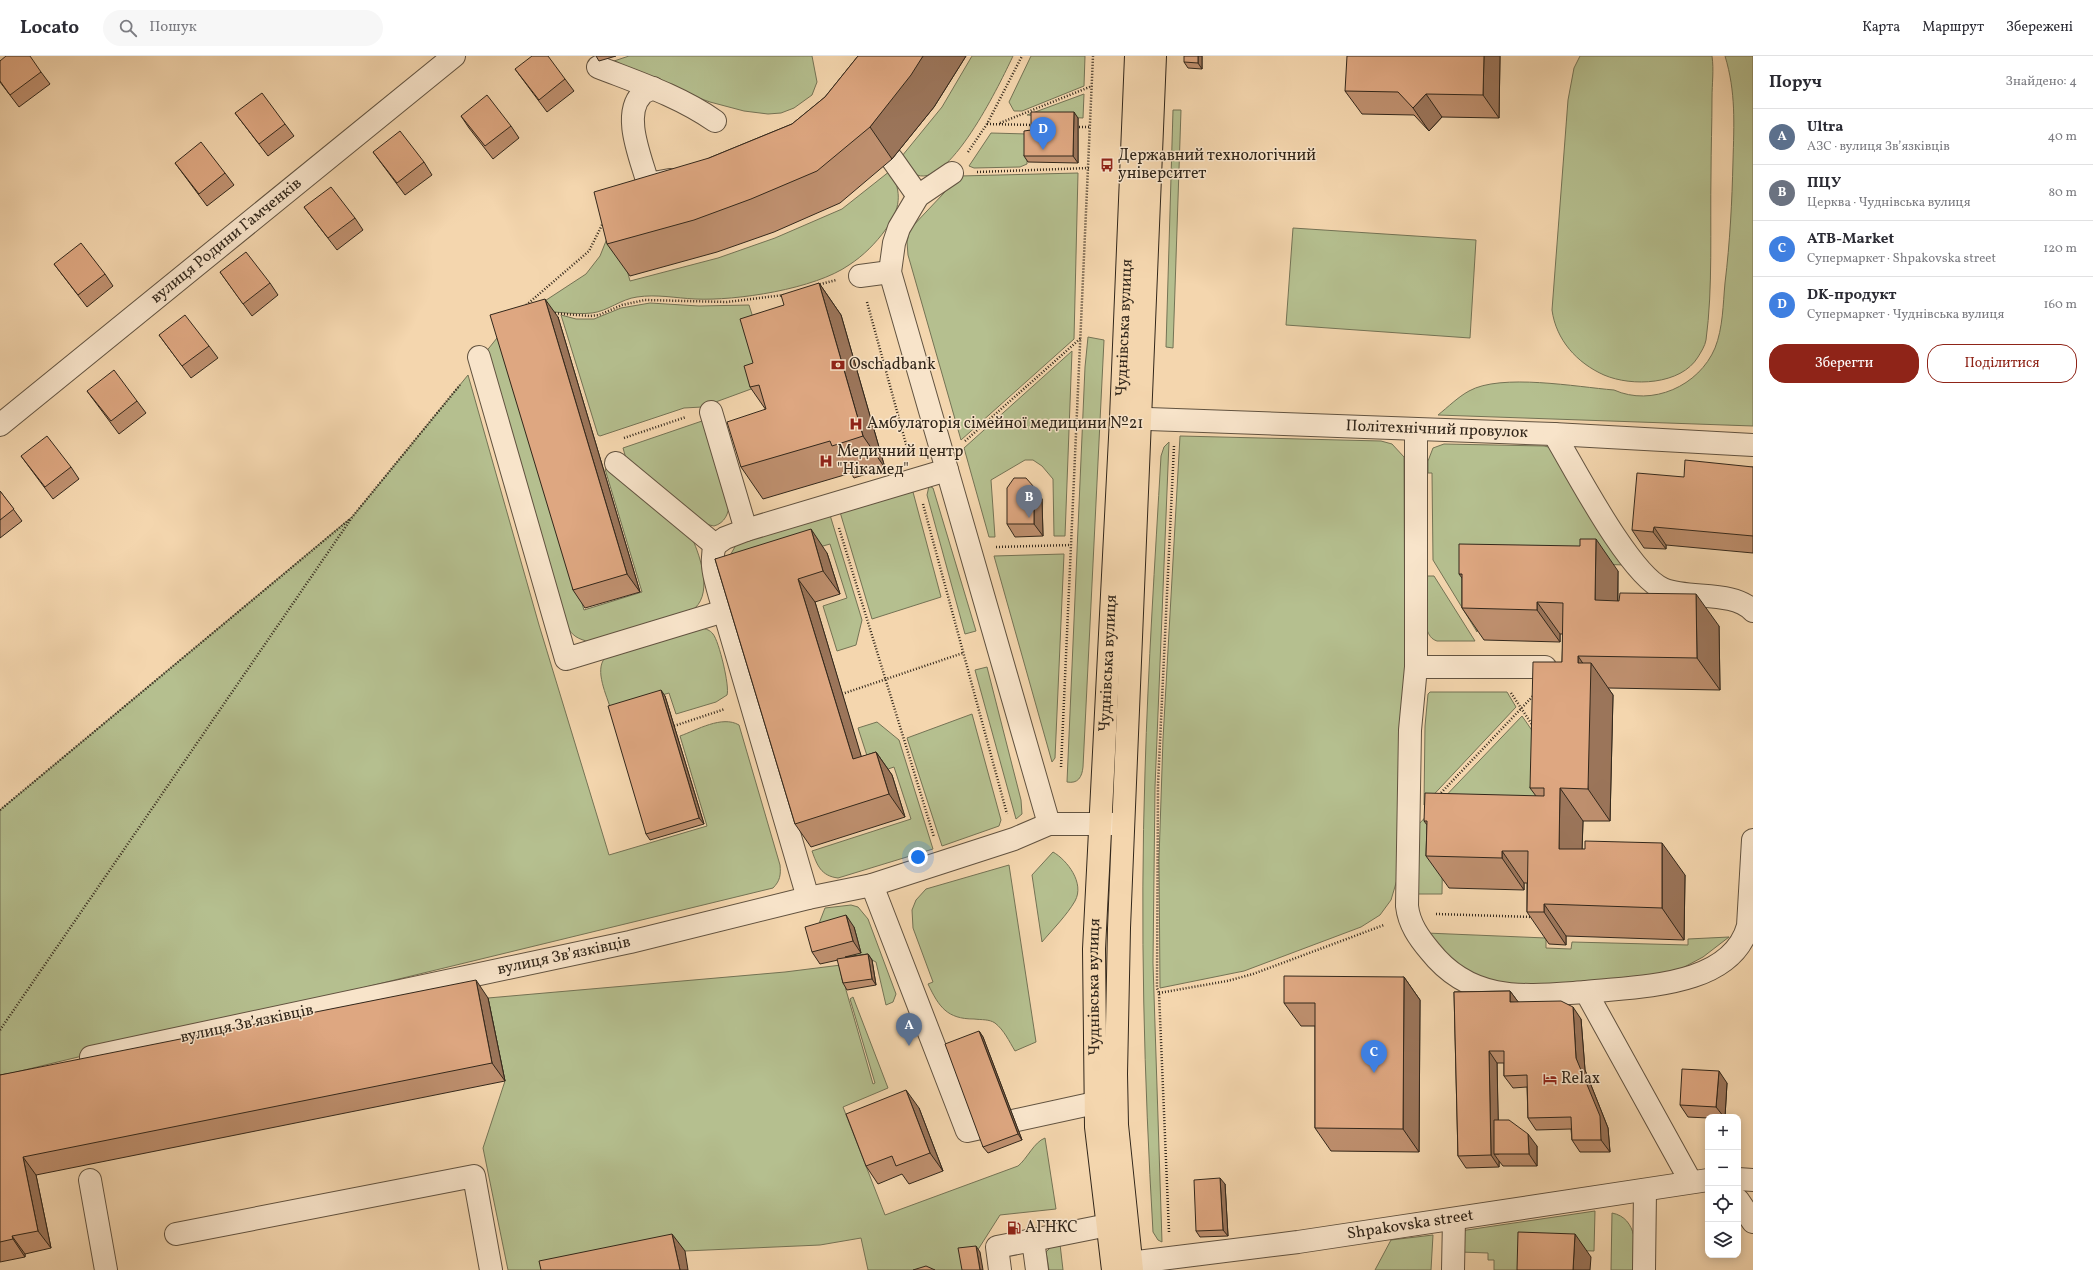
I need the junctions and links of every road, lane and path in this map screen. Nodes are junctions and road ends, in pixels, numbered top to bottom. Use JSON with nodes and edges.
{"nodes":[{"id":1,"x":454,"y":56,"type":"edge"},
{"id":2,"x":1022,"y":56,"type":"edge"},
{"id":3,"x":1093,"y":56,"type":"edge"},
{"id":4,"x":1136,"y":56,"type":"edge"},
{"id":5,"x":1155,"y":56,"type":"edge"},
{"id":6,"x":598,"y":67,"type":"dead end"},
{"id":7,"x":1092,"y":86,"type":"junction"},
{"id":8,"x":652,"y":88,"type":"junction"},
{"id":9,"x":716,"y":121,"type":"dead end"},
{"id":10,"x":987,"y":124,"type":"junction"},
{"id":11,"x":998,"y":124,"type":"junction"},
{"id":12,"x":1036,"y":125,"type":"edge"},
{"id":13,"x":1075,"y":127,"type":"edge"},
{"id":14,"x":1090,"y":127,"type":"junction"},
{"id":15,"x":892,"y":159,"type":"dead end"},
{"id":16,"x":1089,"y":168,"type":"junction"},
{"id":17,"x":955,"y":169,"type":"junction"},
{"id":18,"x":691,"y":174,"type":"edge"},
{"id":19,"x":918,"y":196,"type":"junction"},
{"id":20,"x":606,"y":217,"type":"edge"},
{"id":21,"x":890,"y":272,"type":"junction"},
{"id":22,"x":860,"y":276,"type":"junction"},
{"id":23,"x":813,"y":287,"type":"edge"},
{"id":24,"x":785,"y":295,"type":"edge"},
{"id":25,"x":527,"y":312,"type":"edge"},
{"id":26,"x":550,"y":313,"type":"edge"},
{"id":27,"x":1081,"y":338,"type":"junction"},
{"id":28,"x":479,"y":357,"type":"dead end"},
{"id":29,"x":463,"y":381,"type":"dead end"},
{"id":30,"x":711,"y":412,"type":"joint"},
{"id":31,"x":1131,"y":418,"type":"junction"},
{"id":32,"x":0,"y":425,"type":"edge"},
{"id":33,"x":1416,"y":430,"type":"junction"},
{"id":34,"x":1554,"y":434,"type":"junction"},
{"id":35,"x":1175,"y":439,"type":"dead end"},
{"id":36,"x":1753,"y":445,"type":"edge"},
{"id":37,"x":616,"y":463,"type":"joint"},
{"id":38,"x":946,"y":464,"type":"junction"},
{"id":39,"x":916,"y":480,"type":"junction"},
{"id":40,"x":832,"y":505,"type":"junction"},
{"id":41,"x":353,"y":516,"type":"junction"},
{"id":42,"x":746,"y":530,"type":"junction"},
{"id":43,"x":715,"y":545,"type":"junction"},
{"id":44,"x":1071,"y":545,"type":"junction"},
{"id":45,"x":970,"y":547,"type":"junction"},
{"id":46,"x":724,"y":611,"type":"junction"},
{"id":47,"x":1753,"y":611,"type":"edge"},
{"id":48,"x":963,"y":653,"type":"junction"},
{"id":49,"x":1416,"y":667,"type":"junction"},
{"id":50,"x":1494,"y":667,"type":"junction"},
{"id":51,"x":1545,"y":667,"type":"edge"},
{"id":52,"x":884,"y":680,"type":"junction"},
{"id":53,"x":1536,"y":693,"type":"edge"},
{"id":54,"x":842,"y":694,"type":"dead end"},
{"id":55,"x":750,"y":701,"type":"junction"},
{"id":56,"x":1521,"y":709,"type":"junction"},
{"id":57,"x":674,"y":726,"type":"dead end"},
{"id":58,"x":1537,"y":732,"type":"edge"},
{"id":59,"x":1061,"y":770,"type":"dead end"},
{"id":60,"x":0,"y":810,"type":"edge"},
{"id":61,"x":1007,"y":817,"type":"dead end"},
{"id":62,"x":1101,"y":823,"type":"junction"},
{"id":63,"x":1049,"y":824,"type":"junction"},
{"id":64,"x":1123,"y":824,"type":"junction"},
{"id":65,"x":1409,"y":828,"type":"junction"},
{"id":66,"x":1753,"y":840,"type":"edge"},
{"id":67,"x":942,"y":862,"type":"junction"},
{"id":68,"x":872,"y":885,"type":"junction"},
{"id":69,"x":808,"y":898,"type":"junction"},
{"id":70,"x":1408,"y":913,"type":"junction"},
{"id":71,"x":1540,"y":917,"type":"edge"},
{"id":72,"x":1586,"y":992,"type":"junction"},
{"id":73,"x":1159,"y":993,"type":"junction"},
{"id":74,"x":0,"y":1030,"type":"edge"},
{"id":75,"x":70,"y":1062,"type":"edge"},
{"id":76,"x":1095,"y":1103,"type":"junction"},
{"id":77,"x":1741,"y":1179,"type":"edge"},
{"id":78,"x":90,"y":1180,"type":"dead end"},
{"id":79,"x":1753,"y":1180,"type":"edge"},
{"id":80,"x":1699,"y":1181,"type":"edge"},
{"id":81,"x":1645,"y":1190,"type":"junction"},
{"id":82,"x":1741,"y":1204,"type":"edge"},
{"id":83,"x":1454,"y":1219,"type":"junction"},
{"id":84,"x":1753,"y":1222,"type":"edge"},
{"id":85,"x":1108,"y":1225,"type":"junction"},
{"id":86,"x":176,"y":1234,"type":"dead end"},
{"id":87,"x":1033,"y":1240,"type":"junction"},
{"id":88,"x":1170,"y":1257,"type":"junction"},
{"id":89,"x":1122,"y":1267,"type":"edge"},
{"id":90,"x":106,"y":1270,"type":"edge"},
{"id":91,"x":491,"y":1270,"type":"edge"},
{"id":92,"x":1000,"y":1270,"type":"edge"},
{"id":93,"x":1037,"y":1270,"type":"edge"},
{"id":94,"x":1453,"y":1270,"type":"edge"},
{"id":95,"x":1644,"y":1270,"type":"edge"}],
"edges":[{"from":1,"to":32,"type":"street","name":"вулиця Родини Гамченків"},
{"from":2,"to":10,"type":"path"},
{"from":3,"to":7,"type":"path"},
{"from":4,"to":31,"type":"main road","name":"Чуднівська вулиця"},
{"from":5,"to":31,"type":"main road","name":"Чуднівська вулиця"},
{"from":6,"to":8,"type":"street"},
{"from":7,"to":11,"type":"path"},
{"from":7,"to":14,"type":"path"},
{"from":8,"to":9,"type":"street"},
{"from":8,"to":18,"type":"street"},
{"from":10,"to":11,"type":"path"},
{"from":10,"to":17,"type":"path"},
{"from":11,"to":12,"type":"path"},
{"from":13,"to":14,"type":"path"},
{"from":14,"to":16,"type":"path"},
{"from":15,"to":19,"type":"street"},
{"from":16,"to":17,"type":"path"},
{"from":16,"to":27,"type":"path"},
{"from":17,"to":19,"type":"street"},
{"from":19,"to":21,"type":"street"},
{"from":20,"to":25,"type":"path"},
{"from":21,"to":22,"type":"street"},
{"from":21,"to":38,"type":"street"},
{"from":22,"to":23,"type":"path"},
{"from":22,"to":39,"type":"path"},
{"from":24,"to":26,"type":"path"},
{"from":27,"to":38,"type":"path"},
{"from":27,"to":44,"type":"path"},
{"from":28,"to":46,"type":"street"},
{"from":29,"to":41,"type":"path"},
{"from":30,"to":37,"type":"path"},
{"from":30,"to":42,"type":"street"},
{"from":31,"to":33,"type":"street","name":"Політехнічний провулок"},
{"from":31,"to":62,"type":"main road","name":"Чуднівська вулиця"},
{"from":31,"to":64,"type":"main road","name":"Чуднівська вулиця"},
{"from":33,"to":34,"type":"street","name":"Політехнічний провулок"},
{"from":33,"to":49,"type":"street"},
{"from":34,"to":36,"type":"street","name":"Політехнічний провулок"},
{"from":34,"to":47,"type":"street"},
{"from":35,"to":73,"type":"path"},
{"from":37,"to":43,"type":"street"},
{"from":38,"to":39,"type":"street"},
{"from":38,"to":45,"type":"street"},
{"from":39,"to":40,"type":"street"},
{"from":39,"to":48,"type":"path"},
{"from":40,"to":42,"type":"street"},
{"from":40,"to":52,"type":"path"},
{"from":41,"to":60,"type":"path"},
{"from":41,"to":74,"type":"path"},
{"from":42,"to":43,"type":"street"},
{"from":43,"to":46,"type":"street"},
{"from":44,"to":45,"type":"path"},
{"from":44,"to":59,"type":"path"},
{"from":45,"to":63,"type":"street"},
{"from":46,"to":55,"type":"street"},
{"from":48,"to":52,"type":"path"},
{"from":48,"to":61,"type":"path"},
{"from":49,"to":50,"type":"street"},
{"from":49,"to":65,"type":"street"},
{"from":50,"to":51,"type":"street"},
{"from":50,"to":56,"type":"path"},
{"from":52,"to":54,"type":"path"},
{"from":52,"to":67,"type":"path"},
{"from":53,"to":56,"type":"path"},
{"from":55,"to":57,"type":"path"},
{"from":55,"to":69,"type":"street"},
{"from":56,"to":58,"type":"path"},
{"from":56,"to":65,"type":"path"},
{"from":62,"to":63,"type":"street","name":"вулиця Звʼязківців"},
{"from":62,"to":64,"type":"street","name":"вулиця Звʼязківців"},
{"from":62,"to":76,"type":"main road","name":"Чуднівська вулиця"},
{"from":63,"to":67,"type":"street","name":"вулиця Звʼязківців"},
{"from":64,"to":89,"type":"main road","name":"Чуднівська вулиця"},
{"from":65,"to":70,"type":"street"},
{"from":66,"to":72,"type":"street"},
{"from":67,"to":68,"type":"street","name":"вулиця Звʼязківців"},
{"from":68,"to":69,"type":"street","name":"вулиця Звʼязківців"},
{"from":68,"to":76,"type":"street"},
{"from":69,"to":75,"type":"street","name":"вулиця Звʼязківців"},
{"from":70,"to":71,"type":"path"},
{"from":70,"to":72,"type":"street"},
{"from":70,"to":73,"type":"path"},
{"from":72,"to":80,"type":"street"},
{"from":73,"to":88,"type":"path"},
{"from":76,"to":85,"type":"main road","name":"Чуднівська вулиця"},
{"from":77,"to":79,"type":"street"},
{"from":78,"to":90,"type":"street"},
{"from":80,"to":81,"type":"street","name":"Shpakovska street"},
{"from":81,"to":83,"type":"street","name":"Shpakovska street"},
{"from":81,"to":95,"type":"street"},
{"from":82,"to":84,"type":"street"},
{"from":83,"to":88,"type":"street","name":"Shpakovska street"},
{"from":83,"to":94,"type":"street"},
{"from":85,"to":87,"type":"street"},
{"from":85,"to":89,"type":"main road","name":"Чуднівська вулиця"},
{"from":86,"to":91,"type":"street"},
{"from":87,"to":92,"type":"street"},
{"from":87,"to":93,"type":"street"},
{"from":88,"to":89,"type":"street","name":"Shpakovska street"}]}
